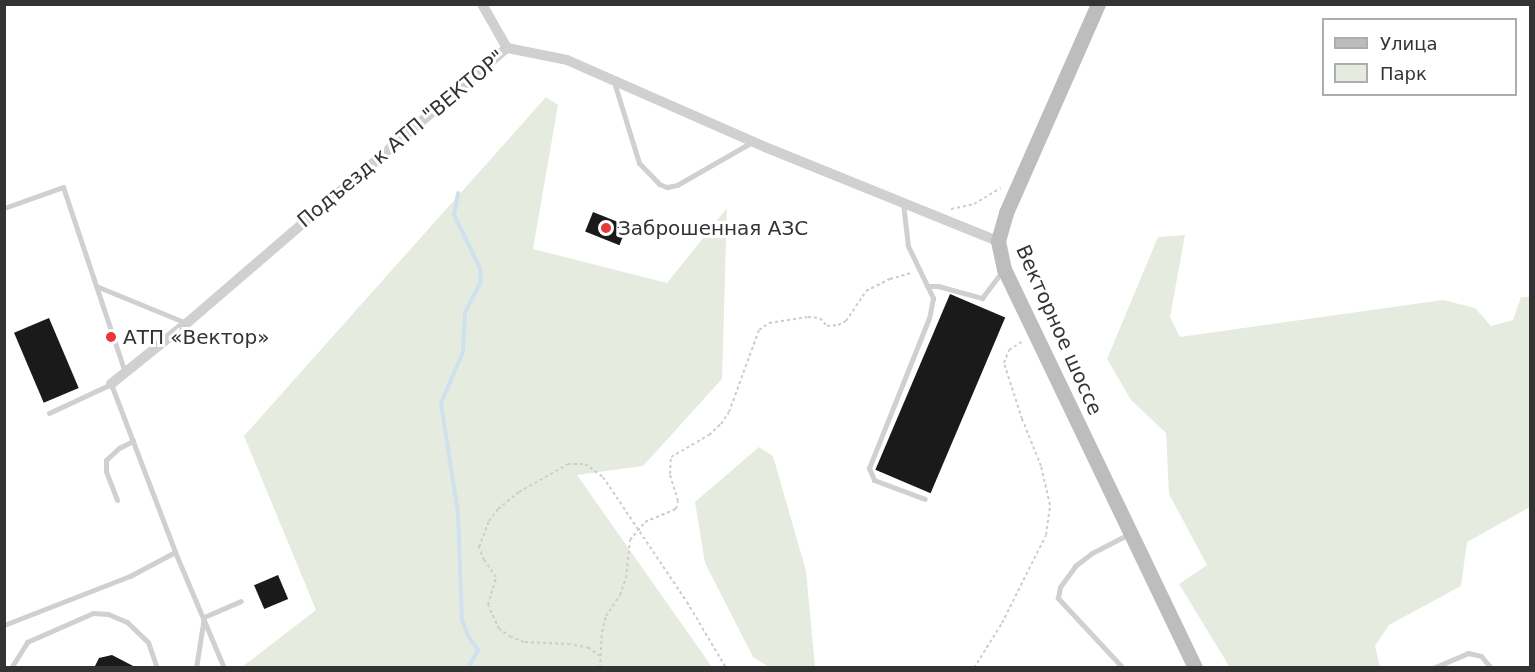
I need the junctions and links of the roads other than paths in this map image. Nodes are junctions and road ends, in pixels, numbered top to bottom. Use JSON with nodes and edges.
{"nodes":[{"id":1,"x":482,"y":4,"type":"edge"},
{"id":2,"x":1098,"y":4,"type":"edge"},
{"id":3,"x":507,"y":48,"type":"junction"},
{"id":4,"x":613,"y":81,"type":"junction"},
{"id":5,"x":753,"y":141,"type":"junction"},
{"id":6,"x":903,"y":203,"type":"junction"},
{"id":7,"x":4,"y":208,"type":"edge"},
{"id":8,"x":998,"y":242,"type":"junction"},
{"id":9,"x":1004,"y":268,"type":"junction"},
{"id":10,"x":96,"y":286,"type":"junction"},
{"id":11,"x":927,"y":286,"type":"junction"},
{"id":12,"x":187,"y":323,"type":"junction"},
{"id":13,"x":124,"y":372,"type":"junction"},
{"id":14,"x":111,"y":384,"type":"junction"},
{"id":15,"x":49,"y":413,"type":"dead end"},
{"id":16,"x":133,"y":441,"type":"junction"},
{"id":17,"x":925,"y":499,"type":"dead end"},
{"id":18,"x":117,"y":500,"type":"dead end"},
{"id":19,"x":1129,"y":534,"type":"junction"},
{"id":20,"x":175,"y":552,"type":"junction"},
{"id":21,"x":242,"y":601,"type":"dead end"},
{"id":22,"x":204,"y":617,"type":"junction"},
{"id":23,"x":4,"y":625,"type":"edge"},
{"id":24,"x":11,"y":668,"type":"edge"},
{"id":25,"x":157,"y":668,"type":"edge"},
{"id":26,"x":196,"y":668,"type":"edge"},
{"id":27,"x":224,"y":668,"type":"edge"},
{"id":28,"x":1123,"y":668,"type":"edge"},
{"id":29,"x":1195,"y":668,"type":"edge"},
{"id":30,"x":1433,"y":668,"type":"edge"},
{"id":31,"x":1491,"y":668,"type":"edge"}],
"edges":[{"from":1,"to":3,"type":"street"},
{"from":2,"to":8,"type":"main road","name":"Векторное шоссе"},
{"from":3,"to":4,"type":"street","name":"Подъезд к АТП \"ВЕКТОР\""},
{"from":3,"to":12,"type":"street","name":"Подъезд к АТП \"ВЕКТОР\""},
{"from":4,"to":5,"type":"street","name":"Подъезд к АТП \"ВЕКТОР\""},
{"from":4,"to":5,"type":"lane"},
{"from":5,"to":6,"type":"street","name":"Подъезд к АТП \"ВЕКТОР\""},
{"from":6,"to":8,"type":"street","name":"Подъезд к АТП \"ВЕКТОР\""},
{"from":6,"to":11,"type":"lane"},
{"from":7,"to":10,"type":"lane"},
{"from":8,"to":9,"type":"main road","name":"Векторное шоссе"},
{"from":9,"to":11,"type":"lane"},
{"from":9,"to":19,"type":"main road","name":"Векторное шоссе"},
{"from":10,"to":12,"type":"lane"},
{"from":10,"to":13,"type":"lane"},
{"from":11,"to":17,"type":"lane"},
{"from":12,"to":13,"type":"street","name":"Подъезд к АТП \"ВЕКТОР\""},
{"from":13,"to":14,"type":"street","name":"Подъезд к АТП \"ВЕКТОР\""},
{"from":14,"to":15,"type":"lane"},
{"from":14,"to":16,"type":"lane"},
{"from":16,"to":18,"type":"lane"},
{"from":16,"to":20,"type":"lane"},
{"from":19,"to":28,"type":"lane"},
{"from":19,"to":29,"type":"main road","name":"Векторное шоссе"},
{"from":20,"to":22,"type":"lane"},
{"from":20,"to":23,"type":"lane"},
{"from":21,"to":22,"type":"lane"},
{"from":22,"to":26,"type":"lane"},
{"from":22,"to":27,"type":"lane"},
{"from":24,"to":25,"type":"lane"},
{"from":30,"to":31,"type":"lane"}]}
